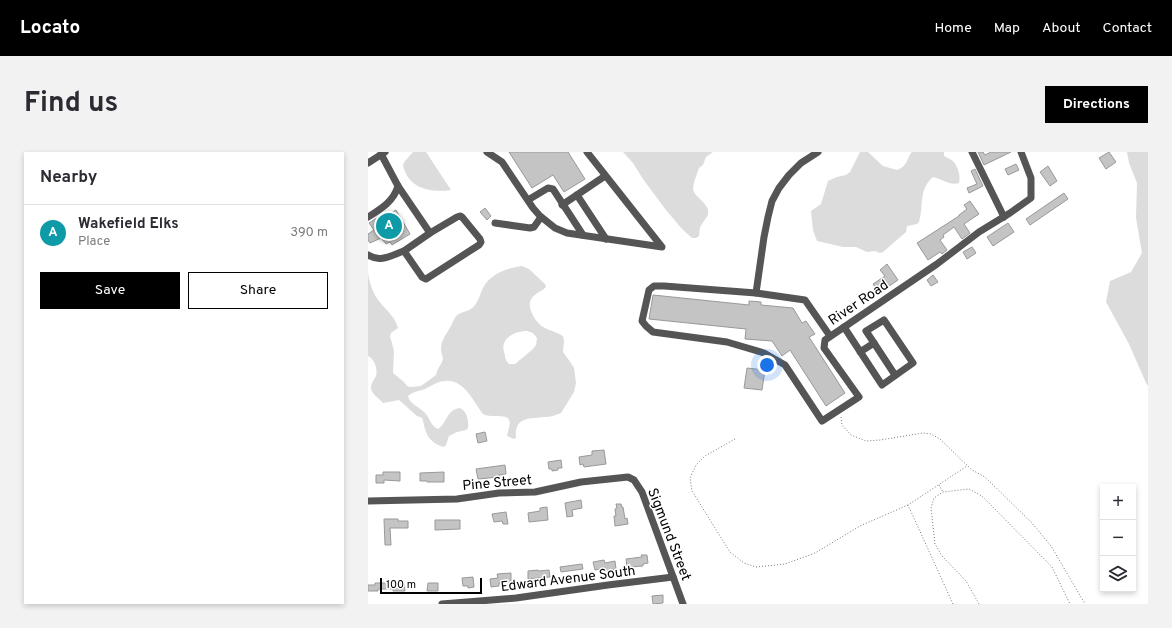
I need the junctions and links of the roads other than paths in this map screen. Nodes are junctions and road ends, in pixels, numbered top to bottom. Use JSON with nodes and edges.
{"nodes":[{"id":1,"x":487,"y":152,"type":"edge"},
{"id":2,"x":587,"y":152,"type":"edge"},
{"id":3,"x":818,"y":152,"type":"edge"},
{"id":4,"x":972,"y":152,"type":"edge"},
{"id":5,"x":1021,"y":152,"type":"edge"},
{"id":6,"x":383,"y":153,"type":"edge"},
{"id":7,"x":368,"y":163,"type":"edge"},
{"id":8,"x":606,"y":176,"type":"junction"},
{"id":9,"x":398,"y":186,"type":"junction"},
{"id":10,"x":577,"y":195,"type":"junction"},
{"id":11,"x":528,"y":200,"type":"junction"},
{"id":12,"x":562,"y":205,"type":"junction"},
{"id":13,"x":368,"y":217,"type":"edge"},
{"id":14,"x":541,"y":217,"type":"junction"},
{"id":15,"x":1004,"y":217,"type":"junction"},
{"id":16,"x":495,"y":223,"type":"dead end"},
{"id":17,"x":430,"y":233,"type":"junction"},
{"id":18,"x":583,"y":235,"type":"junction"},
{"id":19,"x":606,"y":239,"type":"junction"},
{"id":20,"x":404,"y":251,"type":"junction"},
{"id":21,"x":368,"y":255,"type":"edge"},
{"id":22,"x":756,"y":293,"type":"junction"},
{"id":23,"x":844,"y":327,"type":"junction"},
{"id":24,"x":830,"y":336,"type":"junction"},
{"id":25,"x":874,"y":343,"type":"junction"},
{"id":26,"x":860,"y":352,"type":"junction"},
{"id":27,"x":896,"y":376,"type":"junction"},
{"id":28,"x":628,"y":477,"type":"joint"},
{"id":29,"x":368,"y":501,"type":"edge"},
{"id":30,"x":673,"y":577,"type":"junction"},
{"id":31,"x":442,"y":604,"type":"edge"},
{"id":32,"x":683,"y":604,"type":"edge"}],
"edges":[{"from":1,"to":11,"type":"street"},
{"from":2,"to":8,"type":"street"},
{"from":3,"to":22,"type":"street"},
{"from":4,"to":15,"type":"street"},
{"from":5,"to":15,"type":"street","name":"River Road"},
{"from":6,"to":7,"type":"street"},
{"from":6,"to":9,"type":"street"},
{"from":8,"to":10,"type":"street"},
{"from":8,"to":19,"type":"street"},
{"from":9,"to":13,"type":"street"},
{"from":9,"to":17,"type":"street"},
{"from":10,"to":12,"type":"street"},
{"from":10,"to":19,"type":"street"},
{"from":11,"to":12,"type":"street"},
{"from":11,"to":14,"type":"street"},
{"from":12,"to":18,"type":"street"},
{"from":14,"to":16,"type":"street"},
{"from":14,"to":18,"type":"street"},
{"from":15,"to":23,"type":"street","name":"River Road"},
{"from":17,"to":20,"type":"street"},
{"from":17,"to":20,"type":"street"},
{"from":18,"to":19,"type":"street"},
{"from":20,"to":21,"type":"street"},
{"from":22,"to":24,"type":"street","name":"River Road"},
{"from":22,"to":24,"type":"street","name":"River Road"},
{"from":23,"to":24,"type":"street","name":"River Road"},
{"from":23,"to":26,"type":"street"},
{"from":25,"to":26,"type":"street"},
{"from":25,"to":27,"type":"street"},
{"from":25,"to":27,"type":"street"},
{"from":26,"to":27,"type":"street"},
{"from":28,"to":29,"type":"street","name":"Pine Street"},
{"from":28,"to":30,"type":"street","name":"Sigmund Street"},
{"from":30,"to":31,"type":"street","name":"Edward Avenue South"},
{"from":30,"to":32,"type":"street","name":"Sigmund Street"}]}
